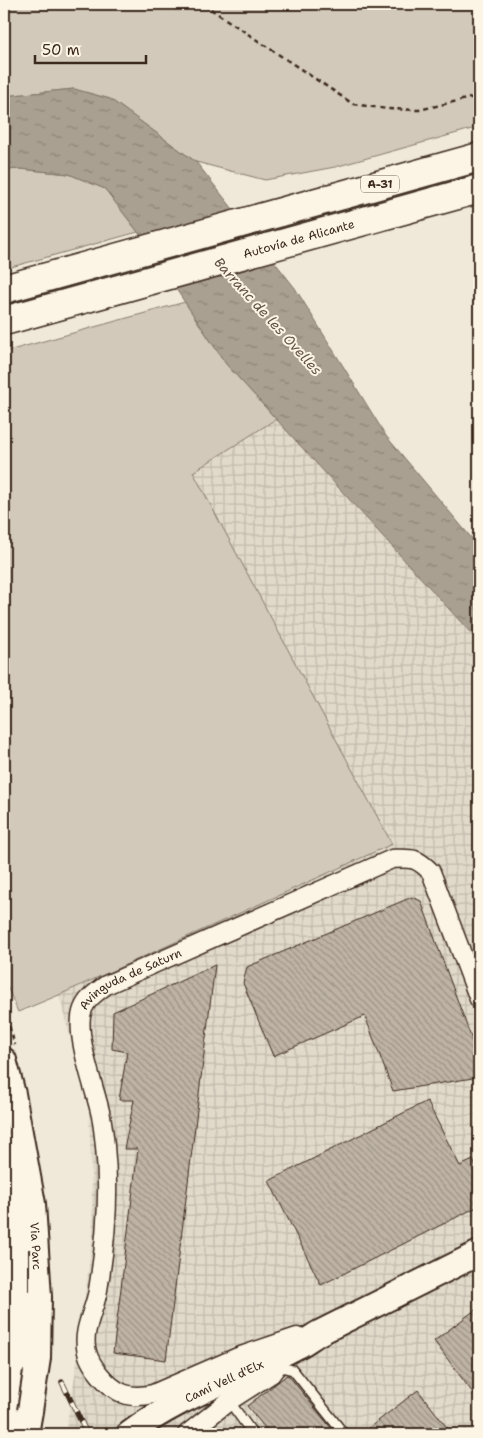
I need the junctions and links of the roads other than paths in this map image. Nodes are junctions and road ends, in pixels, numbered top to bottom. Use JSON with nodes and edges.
{"nodes":[{"id":1,"x":479,"y":157,"type":"edge"},
{"id":2,"x":479,"y":188,"type":"edge"},
{"id":3,"x":4,"y":289,"type":"edge"},
{"id":4,"x":4,"y":322,"type":"edge"},
{"id":5,"x":479,"y":999,"type":"edge"},
{"id":6,"x":4,"y":1060,"type":"edge"},
{"id":7,"x":4,"y":1146,"type":"edge"},
{"id":8,"x":479,"y":1253,"type":"edge"},
{"id":9,"x":320,"y":1332,"type":"junction"},
{"id":10,"x":275,"y":1362,"type":"junction"},
{"id":11,"x":130,"y":1396,"type":"joint"},
{"id":12,"x":228,"y":1401,"type":"junction"},
{"id":13,"x":8,"y":1434,"type":"edge"},
{"id":14,"x":26,"y":1434,"type":"edge"},
{"id":15,"x":129,"y":1434,"type":"edge"},
{"id":16,"x":187,"y":1434,"type":"edge"},
{"id":17,"x":253,"y":1434,"type":"edge"},
{"id":18,"x":344,"y":1434,"type":"edge"}],
"edges":[{"from":1,"to":3,"type":"highway","number":"A-31"},
{"from":2,"to":4,"type":"highway","name":"Autovía de Alicante","number":"A-31"},
{"from":5,"to":11,"type":"street","name":"Avinguda de Saturn"},
{"from":6,"to":14,"type":"main road","name":"Via Parc","bridge":true},
{"from":7,"to":13,"type":"main road","name":"Via Parc","bridge":true},
{"from":8,"to":9,"type":"main road","name":"Camí Vell d'Elx"},
{"from":9,"to":10,"type":"main road","name":"Camí Vell d'Elx"},
{"from":9,"to":11,"type":"street","name":"Camí Vell d'Elx"},
{"from":10,"to":12,"type":"street"},
{"from":10,"to":15,"type":"main road","name":"Camí Vell d'Elx"},
{"from":10,"to":18,"type":"lane"},
{"from":12,"to":16,"type":"street"},
{"from":12,"to":17,"type":"lane"}]}
